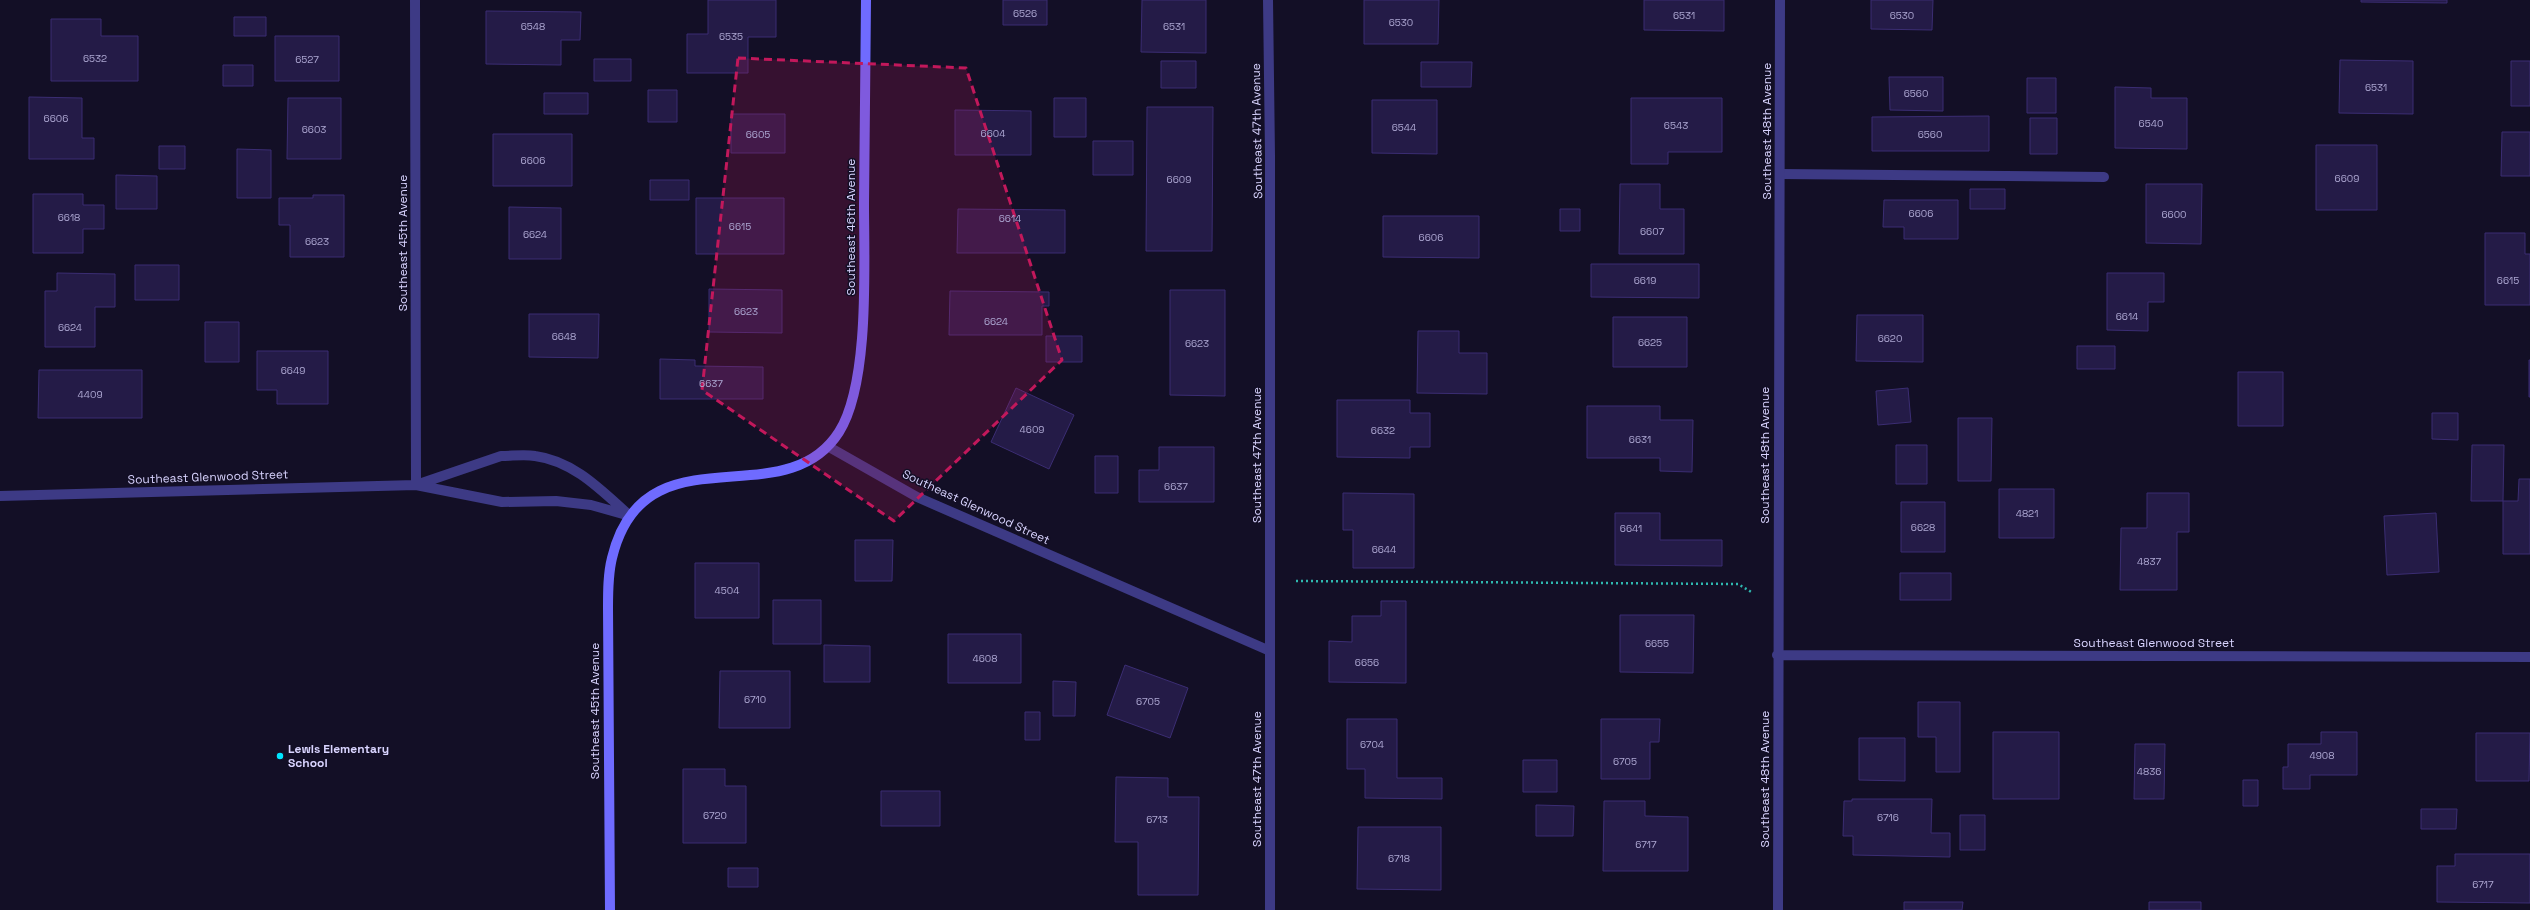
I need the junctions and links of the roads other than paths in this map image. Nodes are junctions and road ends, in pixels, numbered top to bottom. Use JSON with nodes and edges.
{"nodes":[{"id":1,"x":415,"y":0,"type":"edge"},
{"id":2,"x":866,"y":0,"type":"edge"},
{"id":3,"x":1268,"y":0,"type":"edge"},
{"id":4,"x":1780,"y":0,"type":"edge"},
{"id":5,"x":1780,"y":174,"type":"junction"},
{"id":6,"x":2104,"y":176,"type":"dead end"},
{"id":7,"x":829,"y":447,"type":"junction"},
{"id":8,"x":416,"y":485,"type":"junction"},
{"id":9,"x":0,"y":496,"type":"edge"},
{"id":10,"x":630,"y":516,"type":"junction"},
{"id":11,"x":1270,"y":651,"type":"junction"},
{"id":12,"x":1778,"y":655,"type":"junction"},
{"id":13,"x":2530,"y":657,"type":"edge"},
{"id":14,"x":610,"y":910,"type":"edge"},
{"id":15,"x":1270,"y":910,"type":"edge"},
{"id":16,"x":1778,"y":910,"type":"edge"}],
"edges":[{"from":1,"to":8,"type":"street","name":"Southeast 45th Avenue"},
{"from":2,"to":7,"type":"street","name":"Southeast 46th Avenue"},
{"from":3,"to":11,"type":"street","name":"Southeast 47th Avenue"},
{"from":4,"to":5,"type":"street","name":"Southeast 48th Avenue"},
{"from":5,"to":6,"type":"street"},
{"from":5,"to":12,"type":"street","name":"Southeast 48th Avenue"},
{"from":7,"to":10,"type":"street"},
{"from":7,"to":11,"type":"street","name":"Southeast Glenwood Street"},
{"from":8,"to":9,"type":"street","name":"Southeast Glenwood Street"},
{"from":8,"to":10,"type":"street","name":"Southeast Glenwood Street"},
{"from":8,"to":10,"type":"street","name":"Southeast Glenwood Street"},
{"from":10,"to":14,"type":"street","name":"Southeast 45th Avenue"},
{"from":11,"to":15,"type":"street","name":"Southeast 47th Avenue"},
{"from":12,"to":13,"type":"street","name":"Southeast Glenwood Street"},
{"from":12,"to":16,"type":"street","name":"Southeast 48th Avenue"}]}
